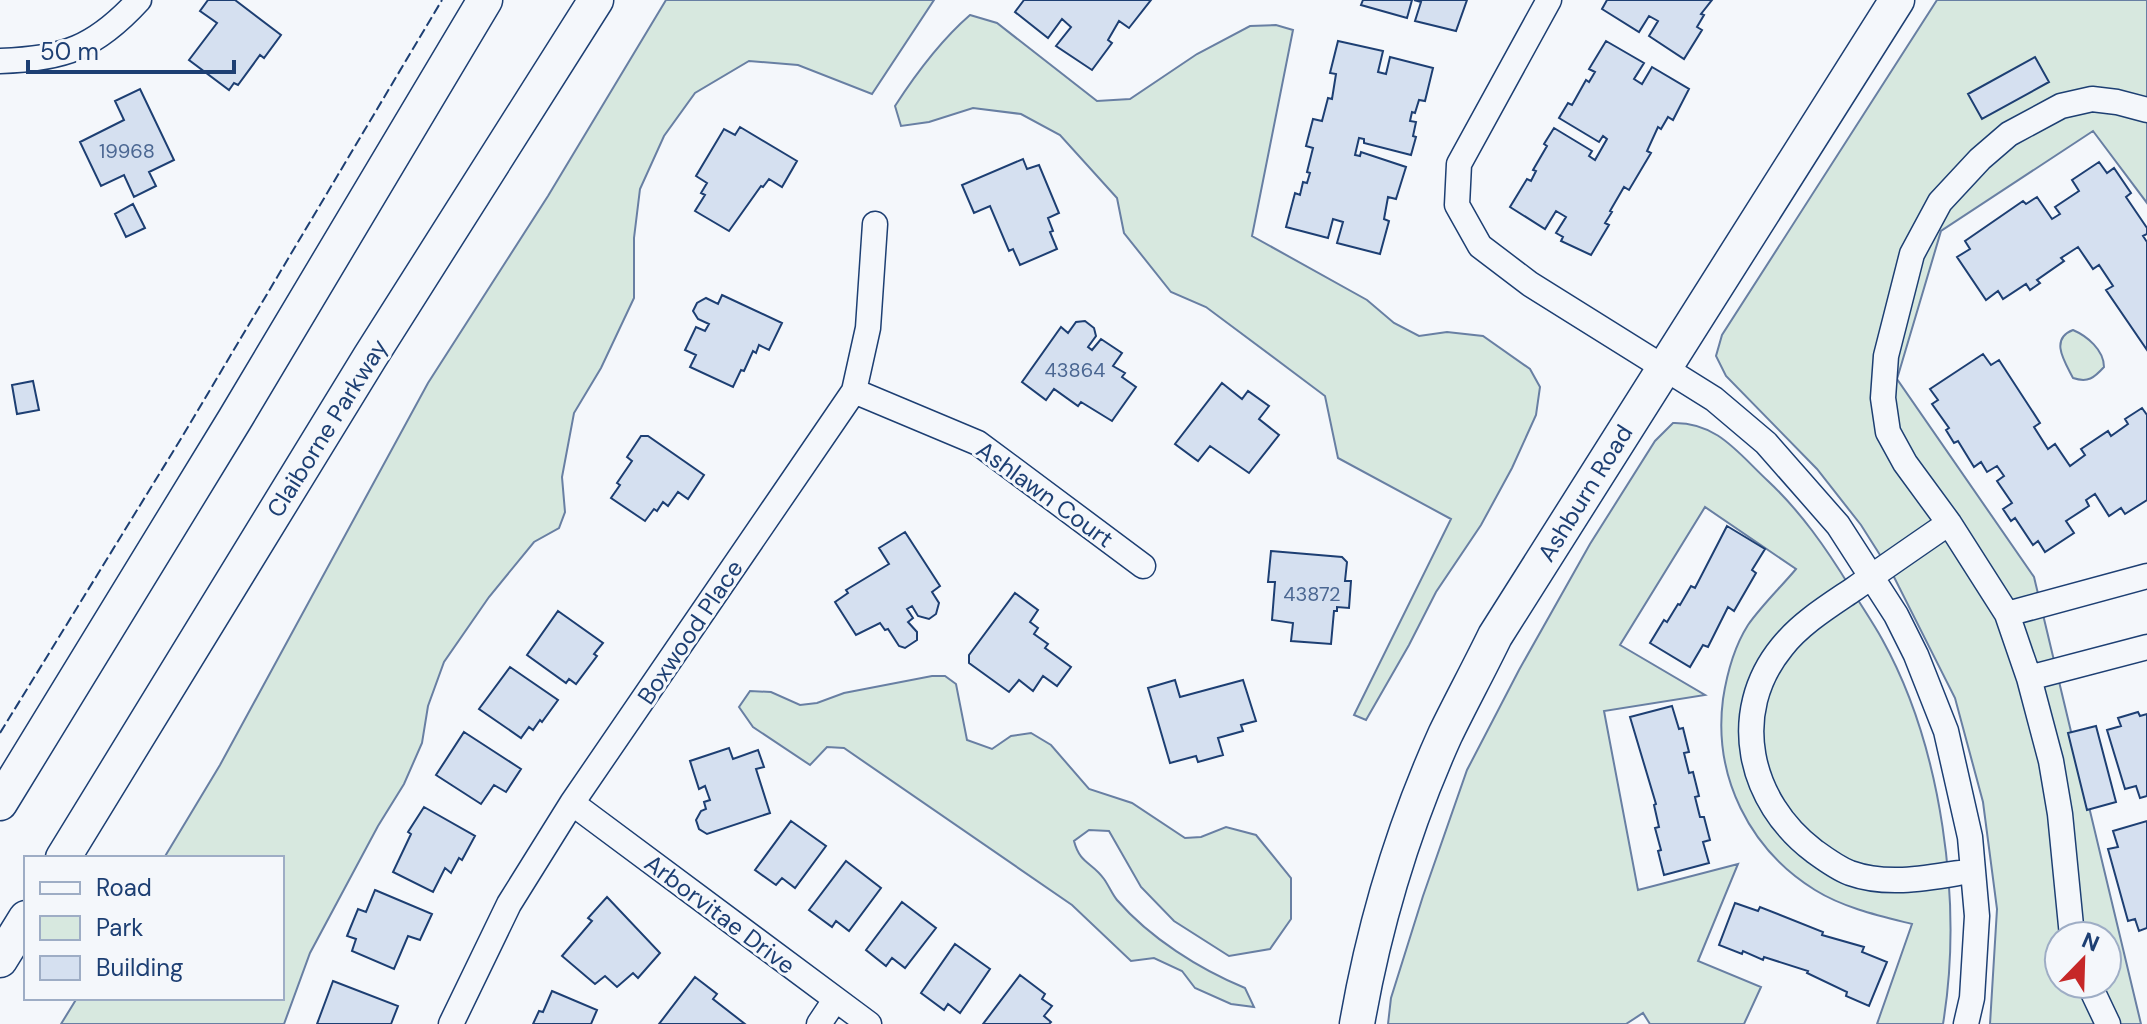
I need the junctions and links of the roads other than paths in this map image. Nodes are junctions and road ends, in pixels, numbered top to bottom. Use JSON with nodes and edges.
{"nodes":[{"id":1,"x":139,"y":0,"type":"edge"},
{"id":2,"x":485,"y":0,"type":"edge"},
{"id":3,"x":596,"y":0,"type":"edge"},
{"id":4,"x":1549,"y":0,"type":"edge"},
{"id":5,"x":1897,"y":0,"type":"edge"},
{"id":6,"x":0,"y":61,"type":"edge"},
{"id":7,"x":2147,"y":110,"type":"edge"},
{"id":8,"x":875,"y":224,"type":"dead end"},
{"id":9,"x":1665,"y":368,"type":"junction"},
{"id":10,"x":854,"y":391,"type":"junction"},
{"id":11,"x":1949,"y":523,"type":"junction"},
{"id":12,"x":1143,"y":566,"type":"dead end"},
{"id":13,"x":2147,"y":576,"type":"edge"},
{"id":14,"x":1872,"y":577,"type":"junction"},
{"id":15,"x":2007,"y":614,"type":"junction"},
{"id":16,"x":2147,"y":647,"type":"edge"},
{"id":17,"x":2029,"y":678,"type":"junction"},
{"id":18,"x":0,"y":803,"type":"edge"},
{"id":19,"x":572,"y":803,"type":"junction"},
{"id":20,"x":64,"y":856,"type":"edge"},
{"id":21,"x":1971,"y":871,"type":"junction"},
{"id":22,"x":2070,"y":920,"type":"edge"},
{"id":23,"x":24,"y":921,"type":"edge"},
{"id":24,"x":0,"y":960,"type":"edge"},
{"id":25,"x":835,"y":1000,"type":"junction"},
{"id":26,"x":2097,"y":1000,"type":"edge"},
{"id":27,"x":451,"y":1024,"type":"edge"},
{"id":28,"x":819,"y":1024,"type":"edge"},
{"id":29,"x":869,"y":1024,"type":"edge"},
{"id":30,"x":1357,"y":1024,"type":"edge"},
{"id":31,"x":1966,"y":1024,"type":"edge"},
{"id":32,"x":2108,"y":1024,"type":"edge"}],
"edges":[{"from":1,"to":6,"type":"street"},
{"from":2,"to":18,"type":"main road"},
{"from":3,"to":20,"type":"main road","name":"Claiborne Parkway"},
{"from":4,"to":9,"type":"street"},
{"from":5,"to":9,"type":"main road","name":"Ashburn Road"},
{"from":7,"to":11,"type":"street"},
{"from":8,"to":10,"type":"street","name":"Boxwood Place"},
{"from":9,"to":14,"type":"street"},
{"from":9,"to":30,"type":"main road","name":"Ashburn Road"},
{"from":10,"to":12,"type":"street","name":"Ashlawn Court"},
{"from":10,"to":19,"type":"street","name":"Boxwood Place"},
{"from":11,"to":14,"type":"street"},
{"from":11,"to":15,"type":"street"},
{"from":13,"to":15,"type":"street"},
{"from":14,"to":21,"type":"street"},
{"from":14,"to":21,"type":"street"},
{"from":15,"to":17,"type":"street"},
{"from":16,"to":17,"type":"street"},
{"from":17,"to":22,"type":"street"},
{"from":19,"to":25,"type":"street","name":"Arborvitae Drive"},
{"from":19,"to":27,"type":"street","name":"Boxwood Place"},
{"from":21,"to":31,"type":"street"},
{"from":23,"to":24,"type":"main road"},
{"from":25,"to":28,"type":"street"},
{"from":25,"to":29,"type":"street","name":"Arborvitae Drive"},
{"from":26,"to":32,"type":"street"}]}
